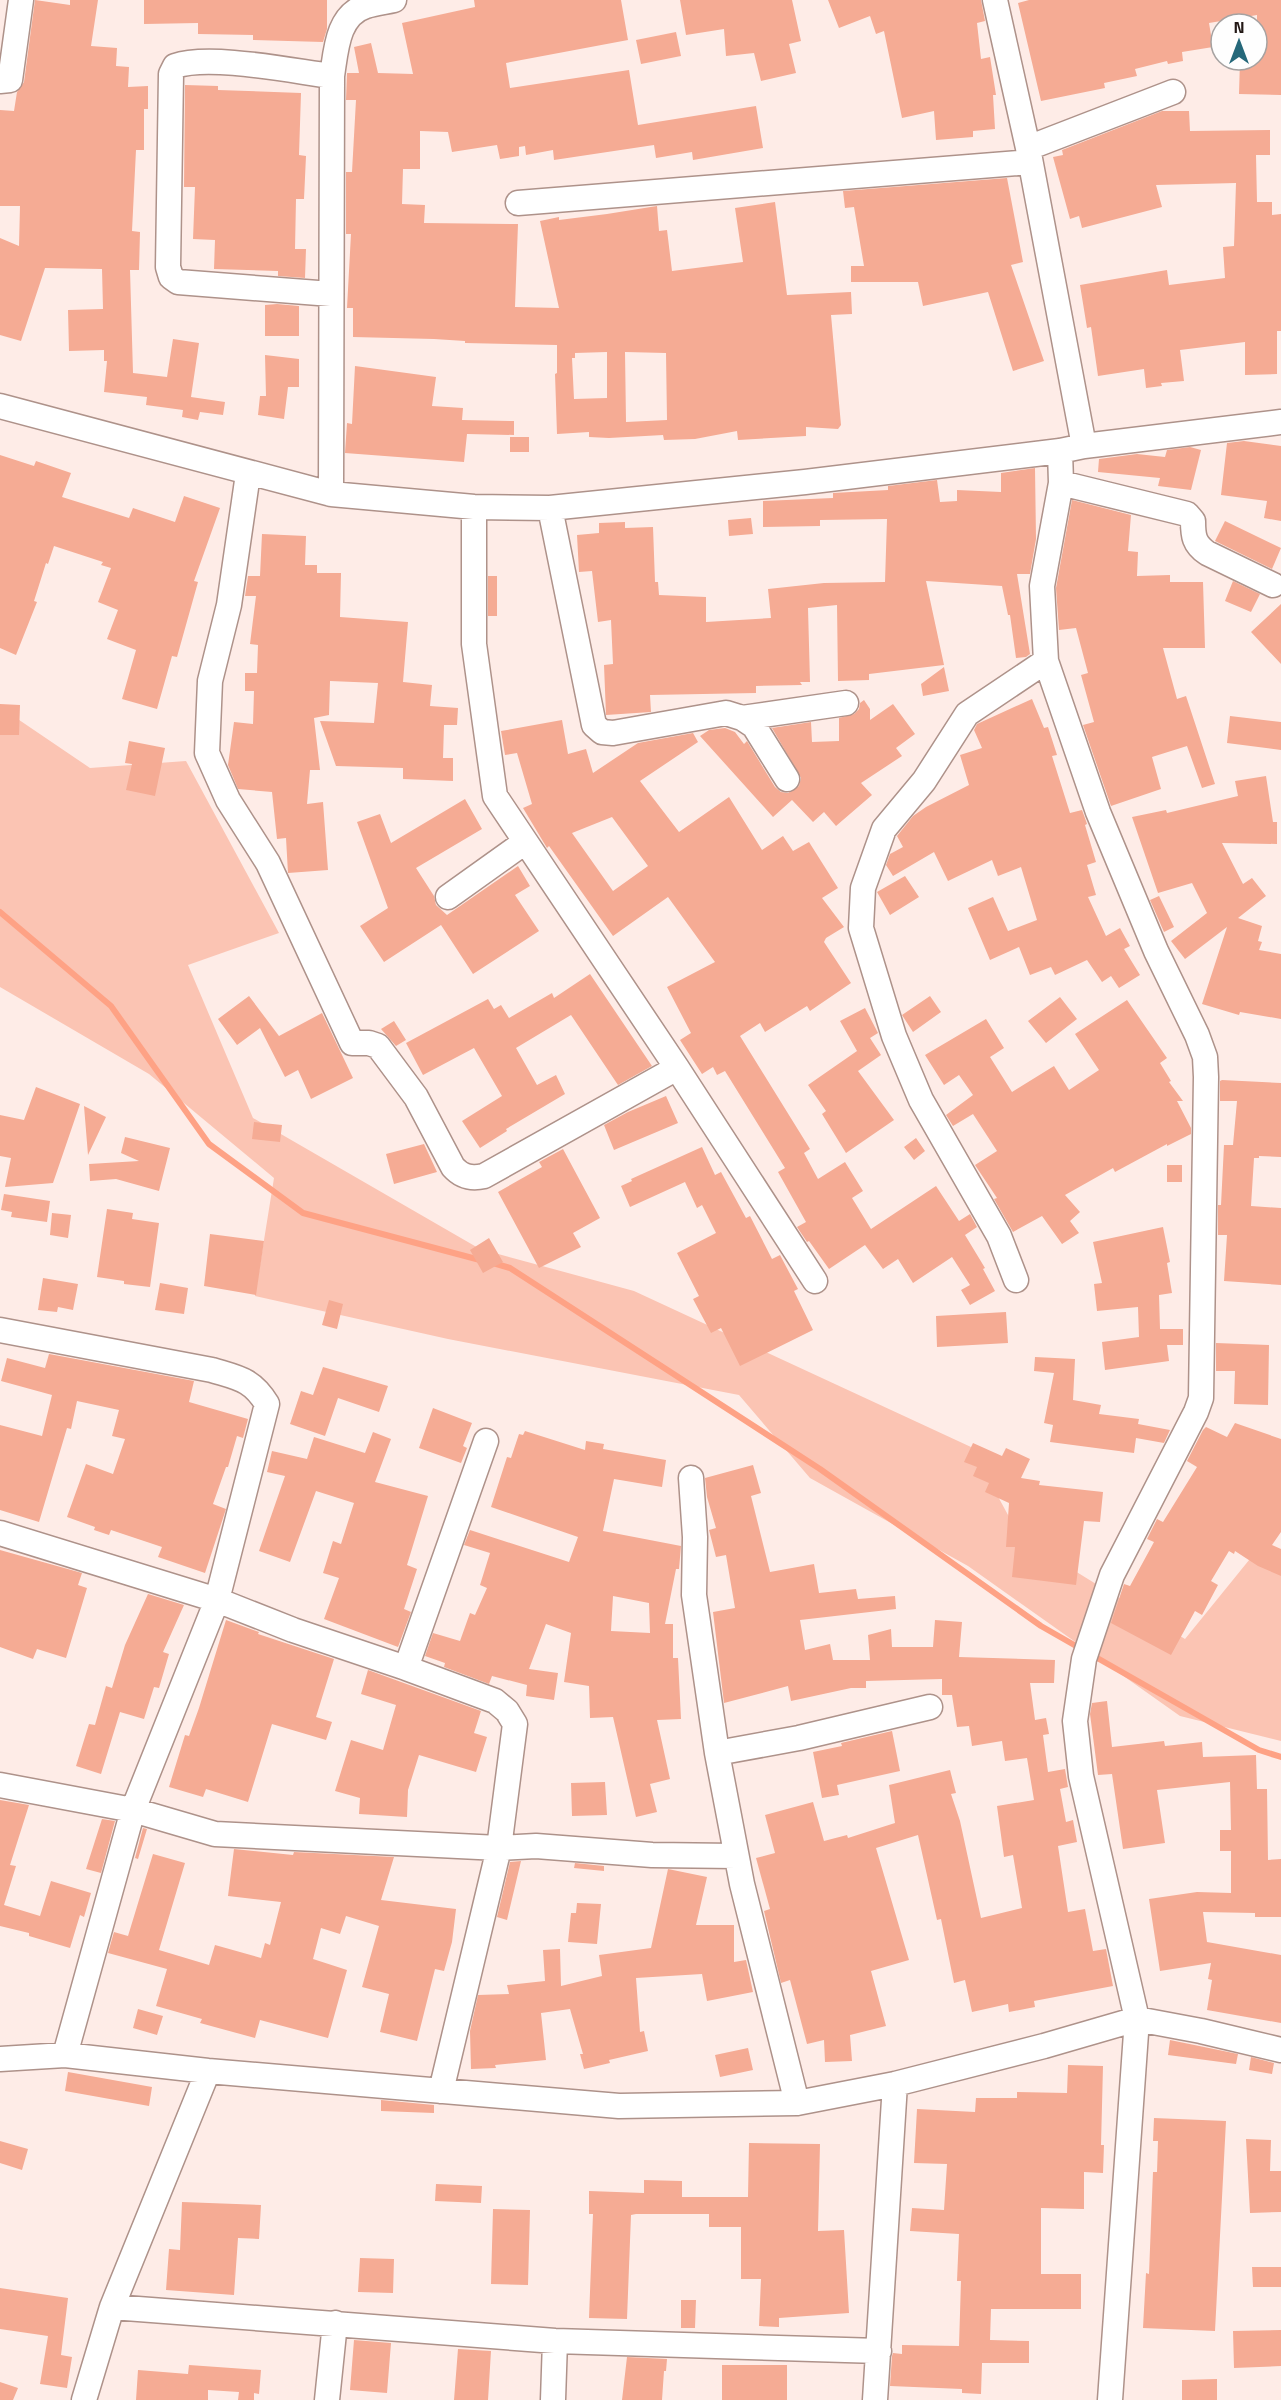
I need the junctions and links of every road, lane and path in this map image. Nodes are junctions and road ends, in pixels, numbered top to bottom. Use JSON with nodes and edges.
{"nodes":[{"id":1,"x":21,"y":0,"type":"edge"},
{"id":2,"x":394,"y":0,"type":"edge"},
{"id":3,"x":995,"y":0,"type":"edge"},
{"id":4,"x":332,"y":76,"type":"junction"},
{"id":5,"x":0,"y":81,"type":"edge"},
{"id":6,"x":1173,"y":92,"type":"dead end"},
{"id":7,"x":1029,"y":155,"type":"junction"},
{"id":8,"x":518,"y":203,"type":"dead end"},
{"id":9,"x":331,"y":294,"type":"junction"},
{"id":10,"x":0,"y":406,"type":"edge"},
{"id":11,"x":1281,"y":422,"type":"edge"},
{"id":12,"x":1084,"y":446,"type":"junction"},
{"id":13,"x":1060,"y":452,"type":"junction"},
{"id":14,"x":248,"y":474,"type":"junction"},
{"id":15,"x":1061,"y":483,"type":"junction"},
{"id":16,"x":331,"y":494,"type":"junction"},
{"id":17,"x":474,"y":507,"type":"junction"},
{"id":18,"x":550,"y":508,"type":"junction"},
{"id":19,"x":1273,"y":585,"type":"dead end"},
{"id":20,"x":1046,"y":661,"type":"junction"},
{"id":21,"x":846,"y":703,"type":"dead end"},
{"id":22,"x":742,"y":718,"type":"junction"},
{"id":23,"x":787,"y":779,"type":"dead end"},
{"id":24,"x":525,"y":842,"type":"junction"},
{"id":25,"x":448,"y":897,"type":"dead end"},
{"id":26,"x":677,"y":1068,"type":"junction"},
{"id":27,"x":1016,"y":1280,"type":"dead end"},
{"id":28,"x":815,"y":1281,"type":"dead end"},
{"id":29,"x":0,"y":1330,"type":"edge"},
{"id":30,"x":486,"y":1441,"type":"dead end"},
{"id":31,"x":691,"y":1478,"type":"dead end"},
{"id":32,"x":0,"y":1533,"type":"edge"},
{"id":33,"x":217,"y":1600,"type":"junction"},
{"id":34,"x":406,"y":1668,"type":"junction"},
{"id":35,"x":930,"y":1707,"type":"dead end"},
{"id":36,"x":717,"y":1753,"type":"junction"},
{"id":37,"x":0,"y":1785,"type":"edge"},
{"id":38,"x":134,"y":1810,"type":"junction"},
{"id":39,"x":499,"y":1848,"type":"junction"},
{"id":40,"x":736,"y":1856,"type":"junction"},
{"id":41,"x":1137,"y":2019,"type":"junction"},
{"id":42,"x":1281,"y":2050,"type":"edge"},
{"id":43,"x":65,"y":2055,"type":"junction"},
{"id":44,"x":0,"y":2059,"type":"edge"},
{"id":45,"x":208,"y":2071,"type":"junction"},
{"id":46,"x":895,"y":2084,"type":"junction"},
{"id":47,"x":441,"y":2091,"type":"junction"},
{"id":48,"x":797,"y":2103,"type":"junction"},
{"id":49,"x":112,"y":2307,"type":"junction"},
{"id":50,"x":335,"y":2323,"type":"junction"},
{"id":51,"x":555,"y":2341,"type":"junction"},
{"id":52,"x":879,"y":2351,"type":"junction"},
{"id":53,"x":84,"y":2400,"type":"edge"},
{"id":54,"x":327,"y":2400,"type":"edge"},
{"id":55,"x":553,"y":2400,"type":"edge"},
{"id":56,"x":875,"y":2400,"type":"edge"},
{"id":57,"x":1110,"y":2400,"type":"edge"}],
"edges":[{"from":1,"to":5,"type":"street"},
{"from":2,"to":4,"type":"street"},
{"from":3,"to":7,"type":"street"},
{"from":4,"to":9,"type":"street"},
{"from":4,"to":9,"type":"street"},
{"from":6,"to":7,"type":"street"},
{"from":7,"to":8,"type":"street"},
{"from":7,"to":12,"type":"street"},
{"from":9,"to":16,"type":"street"},
{"from":10,"to":14,"type":"street"},
{"from":11,"to":12,"type":"street"},
{"from":12,"to":13,"type":"street"},
{"from":13,"to":15,"type":"street"},
{"from":13,"to":18,"type":"street"},
{"from":14,"to":16,"type":"street"},
{"from":14,"to":26,"type":"street"},
{"from":15,"to":19,"type":"street"},
{"from":15,"to":20,"type":"street"},
{"from":16,"to":17,"type":"street"},
{"from":17,"to":18,"type":"street"},
{"from":17,"to":24,"type":"street"},
{"from":18,"to":22,"type":"street"},
{"from":20,"to":27,"type":"street"},
{"from":20,"to":41,"type":"street"},
{"from":21,"to":22,"type":"street"},
{"from":22,"to":23,"type":"street"},
{"from":24,"to":25,"type":"street"},
{"from":24,"to":26,"type":"street"},
{"from":26,"to":28,"type":"street"},
{"from":29,"to":33,"type":"street"},
{"from":30,"to":34,"type":"street"},
{"from":31,"to":36,"type":"street"},
{"from":32,"to":33,"type":"street"},
{"from":33,"to":34,"type":"street"},
{"from":33,"to":38,"type":"street"},
{"from":34,"to":39,"type":"street"},
{"from":35,"to":36,"type":"street"},
{"from":36,"to":40,"type":"street"},
{"from":37,"to":38,"type":"street"},
{"from":38,"to":39,"type":"street"},
{"from":38,"to":43,"type":"street"},
{"from":39,"to":40,"type":"street"},
{"from":39,"to":47,"type":"street"},
{"from":40,"to":48,"type":"street"},
{"from":41,"to":42,"type":"street"},
{"from":41,"to":46,"type":"street"},
{"from":41,"to":57,"type":"street"},
{"from":43,"to":44,"type":"street"},
{"from":43,"to":45,"type":"street"},
{"from":45,"to":47,"type":"street"},
{"from":45,"to":49,"type":"street"},
{"from":46,"to":48,"type":"street"},
{"from":46,"to":52,"type":"street"},
{"from":47,"to":48,"type":"street"},
{"from":49,"to":50,"type":"street"},
{"from":49,"to":53,"type":"street"},
{"from":50,"to":51,"type":"street"},
{"from":50,"to":54,"type":"street"},
{"from":51,"to":52,"type":"street"},
{"from":51,"to":55,"type":"street"},
{"from":52,"to":56,"type":"street"}]}
